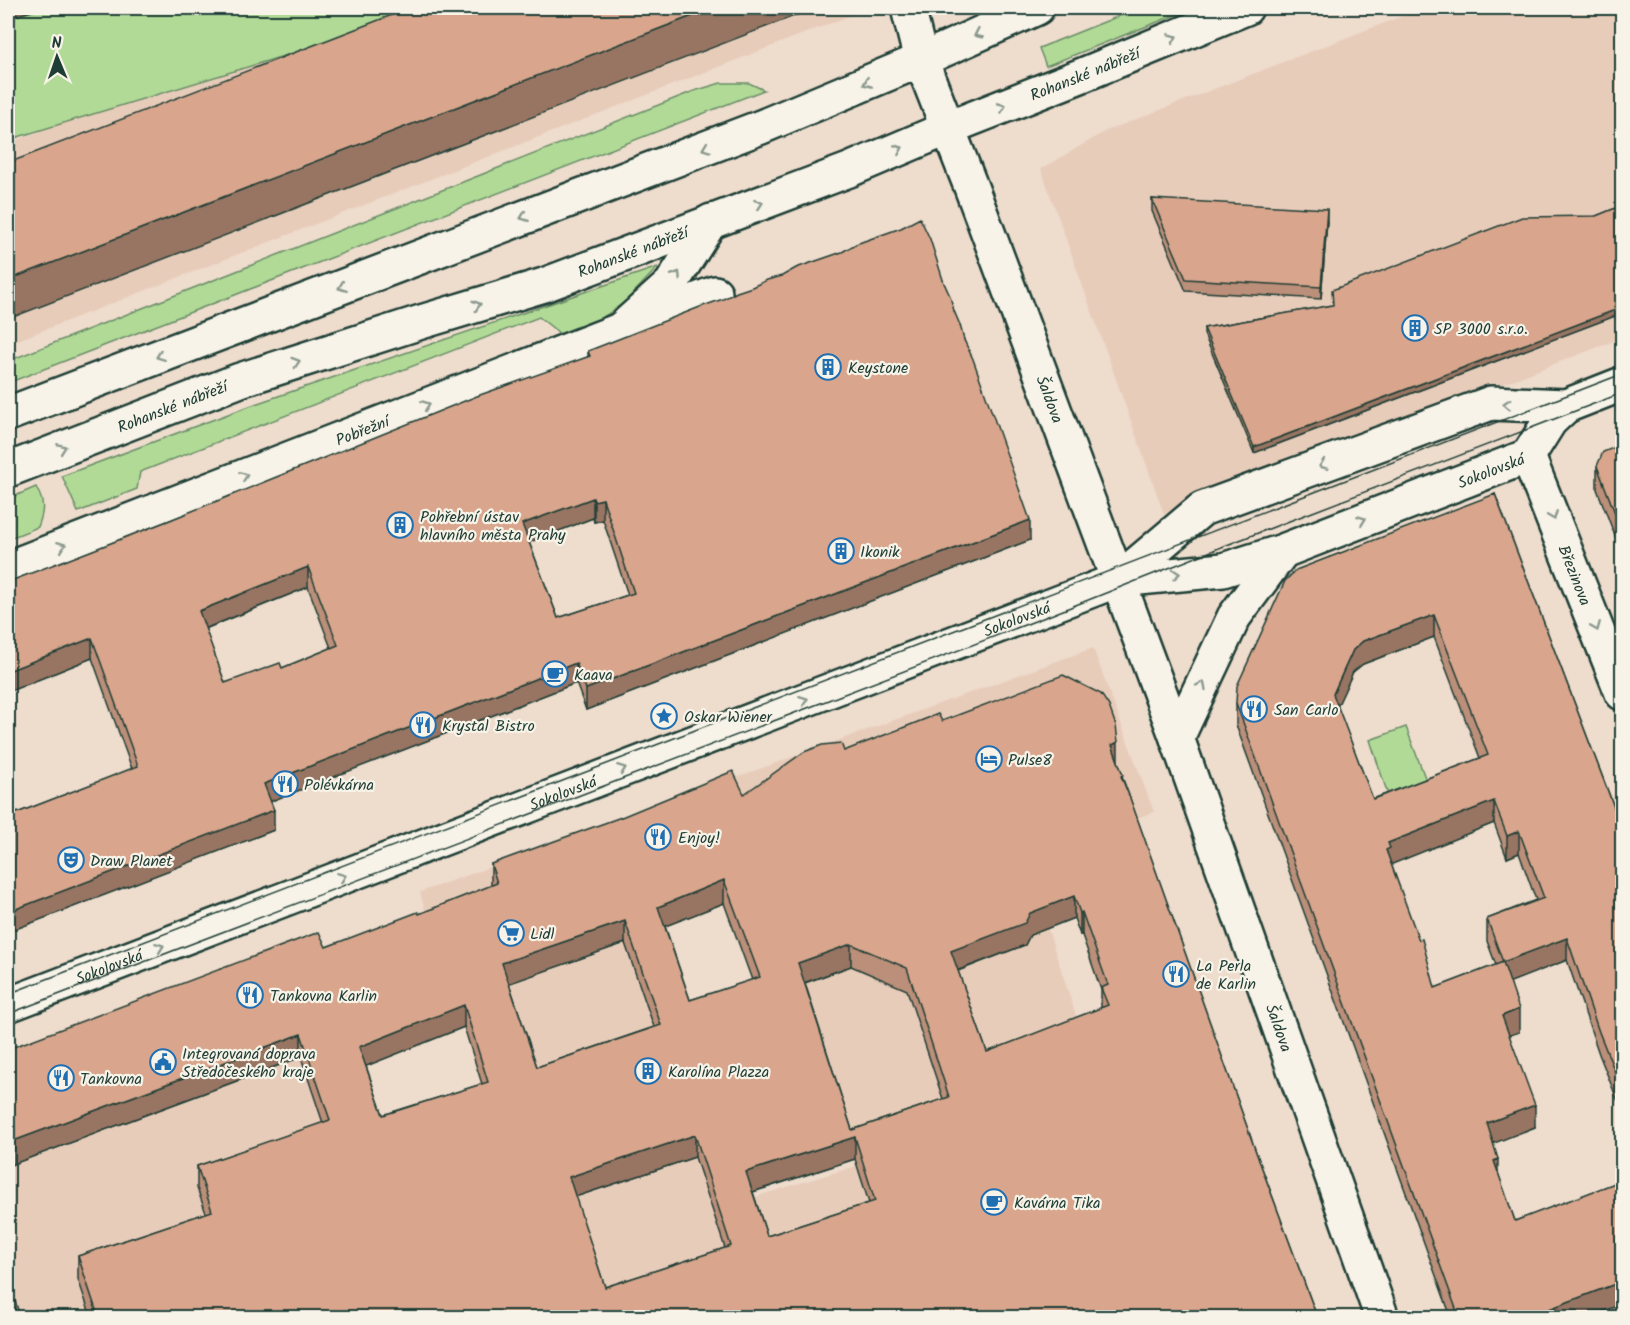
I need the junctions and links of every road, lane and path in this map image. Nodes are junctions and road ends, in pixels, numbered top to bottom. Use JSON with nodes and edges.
{"nodes":[{"id":1,"x":908,"y":8,"type":"edge"},
{"id":2,"x":1036,"y":8,"type":"edge"},
{"id":3,"x":1246,"y":8,"type":"edge"},
{"id":4,"x":921,"y":60,"type":"junction"},
{"id":5,"x":948,"y":128,"type":"junction"},
{"id":6,"x":711,"y":221,"type":"junction"},
{"id":7,"x":715,"y":292,"type":"dead end"},
{"id":8,"x":620,"y":330,"type":"junction"},
{"id":9,"x":1623,"y":384,"type":"edge"},
{"id":10,"x":1566,"y":406,"type":"junction"},
{"id":11,"x":8,"y":414,"type":"edge"},
{"id":12,"x":1528,"y":456,"type":"junction"},
{"id":13,"x":8,"y":470,"type":"edge"},
{"id":14,"x":1283,"y":551,"type":"junction"},
{"id":15,"x":8,"y":568,"type":"edge"},
{"id":16,"x":1118,"y":579,"type":"junction"},
{"id":17,"x":1623,"y":693,"type":"edge"},
{"id":18,"x":1177,"y":738,"type":"junction"},
{"id":19,"x":8,"y":1005,"type":"edge"},
{"id":20,"x":1382,"y":1317,"type":"edge"}],
"edges":[{"from":1,"to":4,"type":"street","name":"Šaldova"},
{"from":2,"to":4,"type":"street","one_way":true},
{"from":5,"to":3,"type":"street","name":"Rohanské nábřeží","one_way":true},
{"from":4,"to":5,"type":"street","name":"Šaldova"},
{"from":4,"to":11,"type":"street","one_way":true},
{"from":6,"to":5,"type":"street","name":"Rohanské nábřeží","one_way":true},
{"from":5,"to":16,"type":"street","name":"Šaldova"},
{"from":8,"to":6,"type":"street","one_way":true},
{"from":13,"to":6,"type":"street","name":"Rohanské nábřeží","one_way":true},
{"from":7,"to":8,"type":"street","name":"Pobřežní"},
{"from":15,"to":8,"type":"street","name":"Pobřežní","one_way":true},
{"from":9,"to":10,"type":"street","name":"Sokolovská"},
{"from":10,"to":12,"type":"street","name":"Sokolovská"},
{"from":10,"to":16,"type":"street","name":"Sokolovská","one_way":true},
{"from":14,"to":12,"type":"street","name":"Sokolovská","one_way":true},
{"from":12,"to":17,"type":"street","name":"Březinova","one_way":true},
{"from":16,"to":14,"type":"street","name":"Sokolovská","one_way":true},
{"from":18,"to":14,"type":"street","one_way":true},
{"from":16,"to":18,"type":"street","name":"Šaldova"},
{"from":19,"to":16,"type":"street","name":"Sokolovská","one_way":true},
{"from":18,"to":20,"type":"street","name":"Šaldova"}]}
